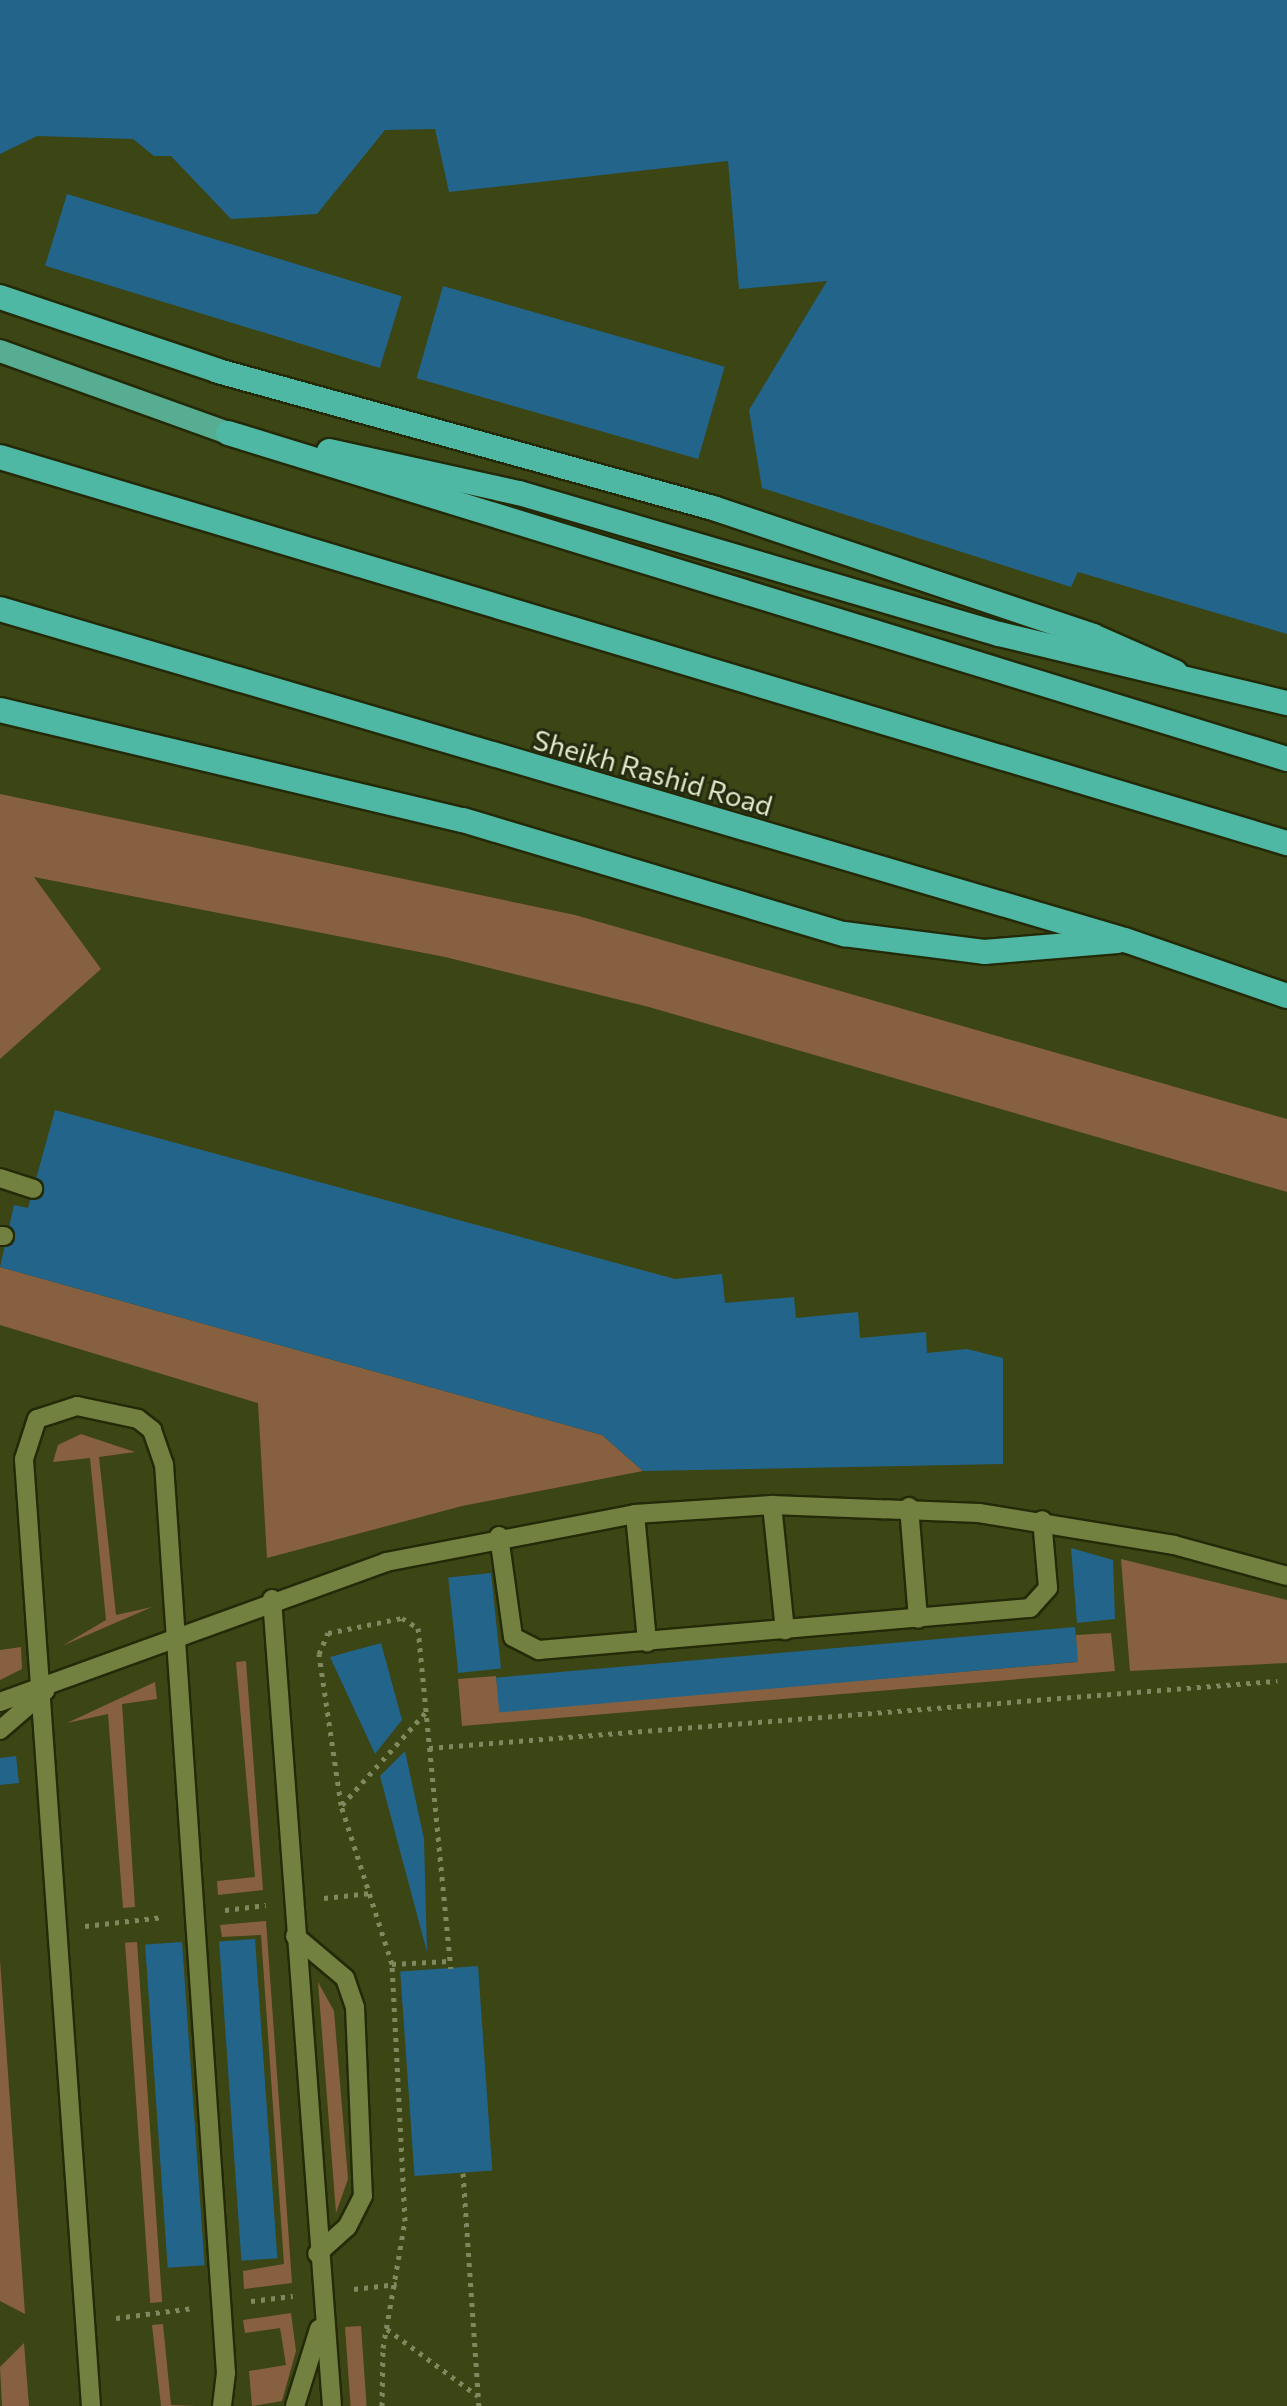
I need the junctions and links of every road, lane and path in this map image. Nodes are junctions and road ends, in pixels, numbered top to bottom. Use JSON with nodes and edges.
{"nodes":[{"id":1,"x":0,"y":297,"type":"edge"},
{"id":2,"x":0,"y":351,"type":"edge"},
{"id":3,"x":228,"y":433,"type":"junction"},
{"id":4,"x":0,"y":457,"type":"edge"},
{"id":5,"x":0,"y":609,"type":"edge"},
{"id":6,"x":1175,"y":672,"type":"junction"},
{"id":7,"x":1287,"y":703,"type":"edge"},
{"id":8,"x":0,"y":710,"type":"edge"},
{"id":9,"x":38,"y":720,"type":"junction"},
{"id":10,"x":0,"y":724,"type":"edge"},
{"id":11,"x":1287,"y":759,"type":"edge"},
{"id":12,"x":1287,"y":843,"type":"edge"},
{"id":13,"x":1125,"y":940,"type":"junction"},
{"id":14,"x":1287,"y":996,"type":"edge"},
{"id":15,"x":0,"y":1178,"type":"edge"},
{"id":16,"x":33,"y":1189,"type":"dead end"},
{"id":17,"x":772,"y":1505,"type":"junction"},
{"id":18,"x":909,"y":1507,"type":"junction"},
{"id":19,"x":635,"y":1514,"type":"junction"},
{"id":20,"x":1042,"y":1520,"type":"junction"},
{"id":21,"x":499,"y":1536,"type":"junction"},
{"id":22,"x":1287,"y":1576,"type":"edge"},
{"id":23,"x":272,"y":1599,"type":"junction"},
{"id":24,"x":918,"y":1619,"type":"junction"},
{"id":25,"x":785,"y":1630,"type":"junction"},
{"id":26,"x":176,"y":1637,"type":"junction"},
{"id":27,"x":647,"y":1642,"type":"junction"},
{"id":28,"x":1277,"y":1681,"type":"dead end"},
{"id":29,"x":45,"y":1691,"type":"junction"},
{"id":30,"x":0,"y":1702,"type":"edge"},
{"id":31,"x":426,"y":1712,"type":"junction"},
{"id":32,"x":0,"y":1730,"type":"edge"},
{"id":33,"x":429,"y":1748,"type":"junction"},
{"id":34,"x":341,"y":1805,"type":"junction"},
{"id":35,"x":295,"y":1936,"type":"junction"},
{"id":36,"x":449,"y":1961,"type":"junction"},
{"id":37,"x":392,"y":1964,"type":"junction"},
{"id":38,"x":451,"y":1968,"type":"dead end"},
{"id":39,"x":463,"y":2173,"type":"dead end"},
{"id":40,"x":317,"y":2254,"type":"junction"},
{"id":41,"x":322,"y":2318,"type":"junction"},
{"id":42,"x":387,"y":2329,"type":"junction"},
{"id":43,"x":478,"y":2396,"type":"junction"},
{"id":44,"x":91,"y":2406,"type":"edge"},
{"id":45,"x":222,"y":2406,"type":"edge"},
{"id":46,"x":295,"y":2406,"type":"edge"},
{"id":47,"x":332,"y":2406,"type":"edge"},
{"id":48,"x":382,"y":2406,"type":"edge"},
{"id":49,"x":479,"y":2406,"type":"edge"}],
"edges":[{"from":1,"to":6,"type":"highway"},
{"from":2,"to":3,"type":"highway"},
{"from":3,"to":6,"type":"highway"},
{"from":3,"to":11,"type":"highway"},
{"from":4,"to":12,"type":"highway"},
{"from":5,"to":13,"type":"highway","name":"Sheikh Rashid Road"},
{"from":6,"to":7,"type":"highway"},
{"from":8,"to":9,"type":"highway"},
{"from":9,"to":10,"type":"highway"},
{"from":9,"to":13,"type":"highway"},
{"from":13,"to":14,"type":"highway","name":"Sheikh Rashid Road"},
{"from":15,"to":16,"type":"lane"},
{"from":17,"to":18,"type":"lane"},
{"from":17,"to":19,"type":"lane"},
{"from":17,"to":25,"type":"lane"},
{"from":18,"to":20,"type":"lane"},
{"from":18,"to":24,"type":"lane"},
{"from":19,"to":21,"type":"lane"},
{"from":19,"to":27,"type":"lane"},
{"from":20,"to":22,"type":"lane"},
{"from":20,"to":24,"type":"lane"},
{"from":21,"to":23,"type":"lane"},
{"from":21,"to":27,"type":"lane"},
{"from":23,"to":26,"type":"lane"},
{"from":23,"to":35,"type":"lane"},
{"from":24,"to":25,"type":"lane"},
{"from":25,"to":27,"type":"lane"},
{"from":26,"to":29,"type":"lane"},
{"from":26,"to":29,"type":"lane"},
{"from":26,"to":45,"type":"lane"},
{"from":28,"to":33,"type":"path"},
{"from":29,"to":30,"type":"lane"},
{"from":29,"to":32,"type":"lane"},
{"from":29,"to":44,"type":"lane"},
{"from":31,"to":33,"type":"path"},
{"from":31,"to":34,"type":"path"},
{"from":31,"to":34,"type":"path"},
{"from":33,"to":36,"type":"path"},
{"from":34,"to":37,"type":"path"},
{"from":35,"to":40,"type":"lane"},
{"from":35,"to":40,"type":"lane"},
{"from":36,"to":37,"type":"path"},
{"from":36,"to":38,"type":"path"},
{"from":37,"to":42,"type":"path"},
{"from":39,"to":43,"type":"path"},
{"from":40,"to":41,"type":"lane"},
{"from":41,"to":46,"type":"lane"},
{"from":41,"to":47,"type":"lane"},
{"from":42,"to":43,"type":"path"},
{"from":42,"to":48,"type":"path"},
{"from":43,"to":49,"type":"path"}]}
